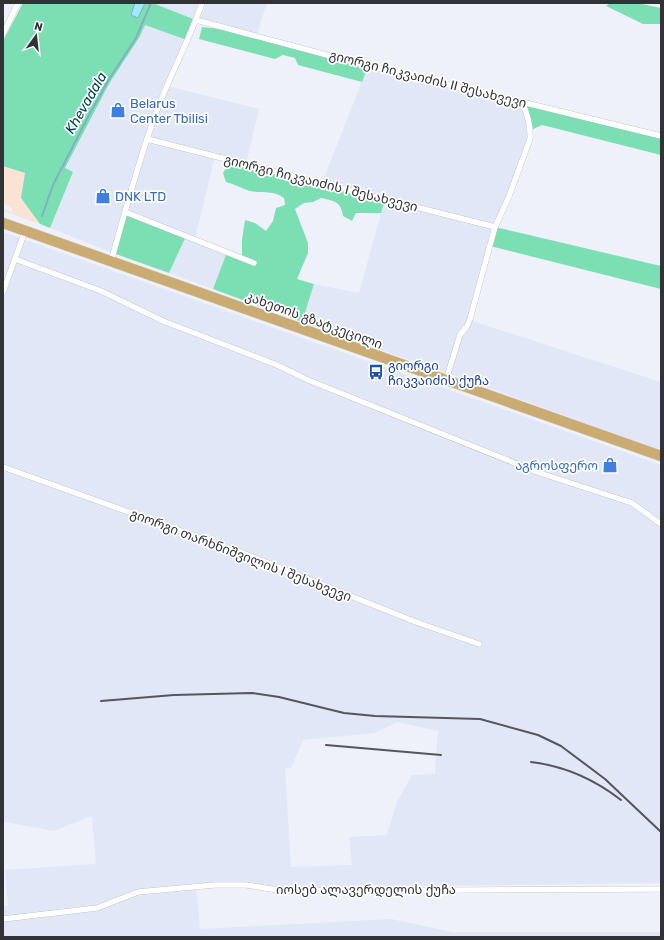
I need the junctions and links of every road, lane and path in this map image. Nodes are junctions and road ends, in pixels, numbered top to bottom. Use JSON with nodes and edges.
{"nodes":[{"id":1,"x":18,"y":3,"type":"edge"},
{"id":2,"x":202,"y":3,"type":"edge"},
{"id":3,"x":196,"y":20,"type":"junction"},
{"id":4,"x":3,"y":34,"type":"edge"},
{"id":5,"x":522,"y":102,"type":"junction"},
{"id":6,"x":661,"y":136,"type":"edge"},
{"id":7,"x":147,"y":138,"type":"junction"},
{"id":8,"x":125,"y":212,"type":"junction"},
{"id":9,"x":3,"y":223,"type":"edge"},
{"id":10,"x":495,"y":227,"type":"junction"},
{"id":11,"x":26,"y":231,"type":"junction"},
{"id":12,"x":15,"y":259,"type":"junction"},
{"id":13,"x":111,"y":262,"type":"junction"},
{"id":14,"x":254,"y":263,"type":"dead end"},
{"id":15,"x":3,"y":292,"type":"edge"},
{"id":16,"x":446,"y":380,"type":"junction"},
{"id":17,"x":661,"y":456,"type":"edge"},
{"id":18,"x":3,"y":467,"type":"edge"},
{"id":19,"x":661,"y":524,"type":"edge"},
{"id":20,"x":479,"y":644,"type":"dead end"},
{"id":21,"x":661,"y":889,"type":"edge"},
{"id":22,"x":3,"y":919,"type":"edge"}],
"edges":[{"from":1,"to":4,"type":"street"},
{"from":2,"to":3,"type":"street"},
{"from":3,"to":5,"type":"street","name":"გიორგი ჩიკვაიძის II შესახვევი"},
{"from":3,"to":7,"type":"street"},
{"from":5,"to":6,"type":"street","name":"გიორგი ჩიკვაიძის II შესახვევი"},
{"from":5,"to":10,"type":"street"},
{"from":7,"to":8,"type":"street"},
{"from":7,"to":10,"type":"street","name":"გიორგი ჩიკვაიძის I შესახვევი"},
{"from":8,"to":13,"type":"street"},
{"from":8,"to":14,"type":"street"},
{"from":9,"to":11,"type":"highway","name":"კახეთის გზატკეცილი"},
{"from":10,"to":16,"type":"street"},
{"from":11,"to":12,"type":"street"},
{"from":11,"to":13,"type":"highway","name":"კახეთის გზატკეცილი"},
{"from":12,"to":15,"type":"street"},
{"from":12,"to":19,"type":"street"},
{"from":13,"to":16,"type":"highway","name":"კახეთის გზატკეცილი"},
{"from":16,"to":17,"type":"highway","name":"კახეთის გზატკეცილი"},
{"from":18,"to":20,"type":"street","name":"გიორგი თარხნიშვილის I შესახვევი"},
{"from":21,"to":22,"type":"street","name":"იოსებ ალავერდელის ქუჩა"}]}
